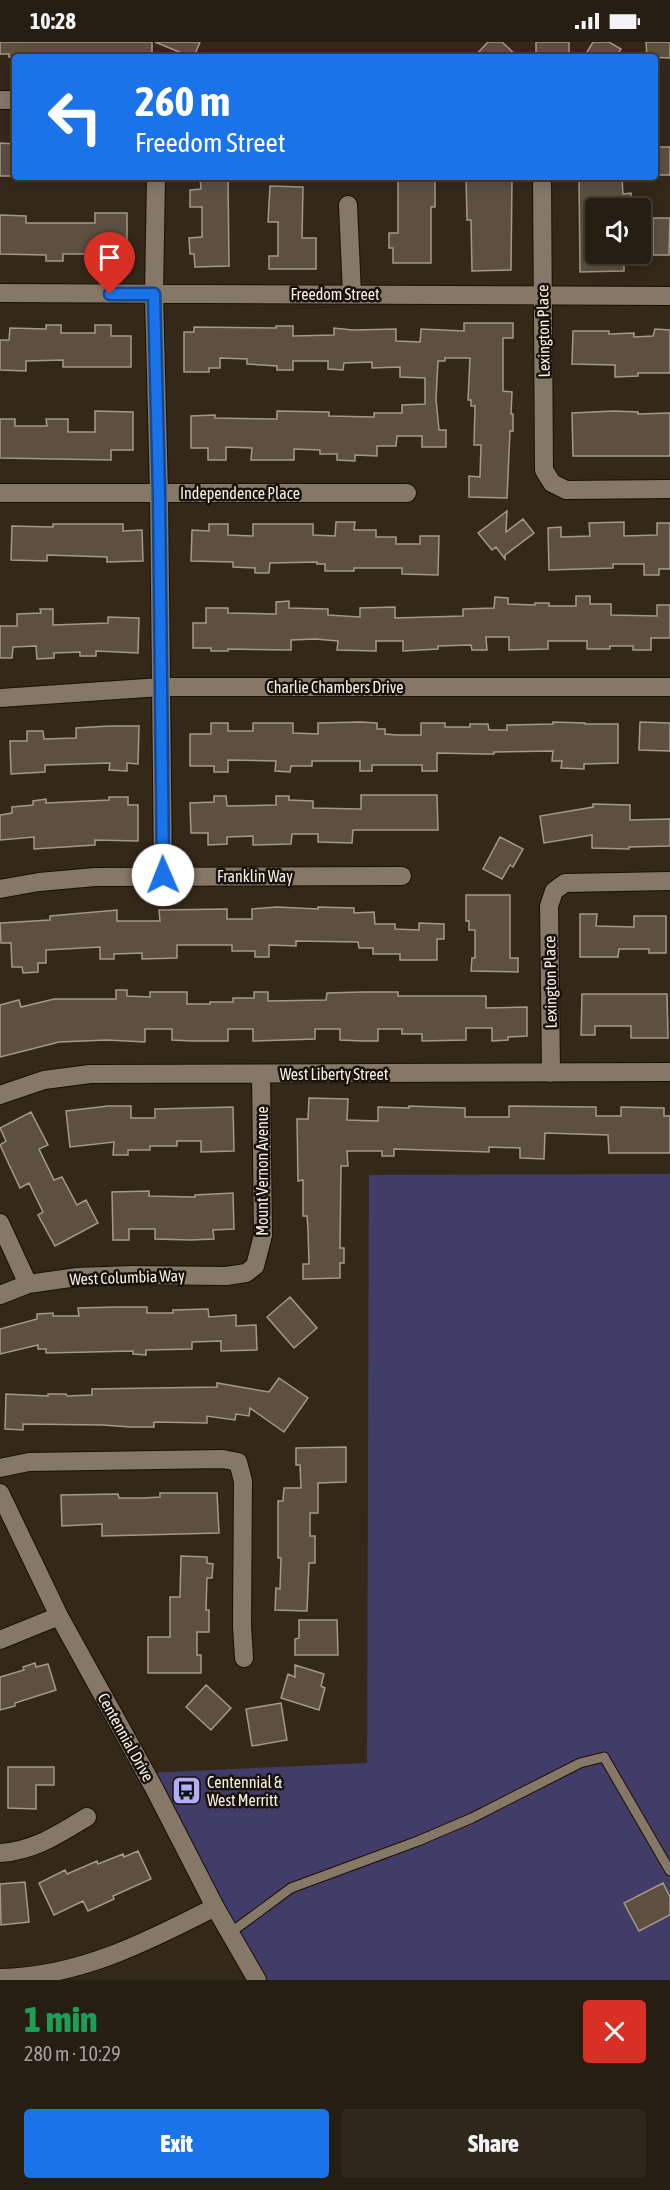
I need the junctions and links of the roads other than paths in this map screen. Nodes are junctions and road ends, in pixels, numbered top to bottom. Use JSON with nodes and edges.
{"nodes":[{"id":1,"x":156,"y":180,"type":"edge"},
{"id":2,"x":542,"y":180,"type":"edge"},
{"id":3,"x":348,"y":205,"type":"dead end"},
{"id":4,"x":0,"y":293,"type":"edge"},
{"id":5,"x":154,"y":294,"type":"junction"},
{"id":6,"x":352,"y":294,"type":"junction"},
{"id":7,"x":542,"y":296,"type":"junction"},
{"id":8,"x":670,"y":296,"type":"edge"},
{"id":9,"x":670,"y":489,"type":"edge"},
{"id":10,"x":0,"y":493,"type":"edge"},
{"id":11,"x":159,"y":493,"type":"junction"},
{"id":12,"x":407,"y":493,"type":"dead end"},
{"id":13,"x":161,"y":687,"type":"junction"},
{"id":14,"x":670,"y":687,"type":"edge"},
{"id":15,"x":0,"y":698,"type":"edge"},
{"id":16,"x":163,"y":875,"type":"junction"},
{"id":17,"x":402,"y":876,"type":"dead end"},
{"id":18,"x":670,"y":881,"type":"edge"},
{"id":19,"x":0,"y":889,"type":"edge"},
{"id":20,"x":670,"y":1072,"type":"edge"},
{"id":21,"x":551,"y":1073,"type":"junction"},
{"id":22,"x":261,"y":1075,"type":"junction"},
{"id":23,"x":0,"y":1095,"type":"edge"},
{"id":24,"x":0,"y":1223,"type":"edge"},
{"id":25,"x":255,"y":1266,"type":"joint"},
{"id":26,"x":28,"y":1284,"type":"junction"},
{"id":27,"x":0,"y":1295,"type":"edge"},
{"id":28,"x":0,"y":1468,"type":"edge"},
{"id":29,"x":0,"y":1492,"type":"edge"},
{"id":30,"x":59,"y":1616,"type":"junction"},
{"id":31,"x":0,"y":1640,"type":"edge"},
{"id":32,"x":244,"y":1658,"type":"dead end"},
{"id":33,"x":87,"y":1817,"type":"dead end"},
{"id":34,"x":0,"y":1853,"type":"edge"},
{"id":35,"x":670,"y":1870,"type":"edge"},
{"id":36,"x":215,"y":1907,"type":"junction"},
{"id":37,"x":230,"y":1933,"type":"junction"},
{"id":38,"x":0,"y":1978,"type":"edge"},
{"id":39,"x":257,"y":1980,"type":"edge"}],
"edges":[{"from":1,"to":5,"type":"street"},
{"from":2,"to":7,"type":"street","name":"Lexington Place"},
{"from":3,"to":6,"type":"street"},
{"from":4,"to":5,"type":"street","name":"Freedom Street"},
{"from":5,"to":6,"type":"street","name":"Freedom Street"},
{"from":5,"to":11,"type":"street"},
{"from":6,"to":7,"type":"street","name":"Freedom Street"},
{"from":7,"to":8,"type":"street","name":"Freedom Street"},
{"from":7,"to":9,"type":"street","name":"Lexington Place"},
{"from":10,"to":11,"type":"street","name":"Independence Place"},
{"from":11,"to":12,"type":"street","name":"Independence Place"},
{"from":11,"to":13,"type":"street"},
{"from":13,"to":14,"type":"street","name":"Charlie Chambers Drive"},
{"from":13,"to":15,"type":"street","name":"Charlie Chambers Drive"},
{"from":13,"to":16,"type":"street"},
{"from":16,"to":17,"type":"street","name":"Franklin Way"},
{"from":16,"to":19,"type":"street","name":"Franklin Way"},
{"from":18,"to":21,"type":"street","name":"Lexington Place"},
{"from":20,"to":21,"type":"street","name":"West Liberty Street"},
{"from":21,"to":22,"type":"street","name":"West Liberty Street"},
{"from":22,"to":23,"type":"street","name":"West Liberty Street"},
{"from":22,"to":25,"type":"street","name":"Mount Vernon Avenue"},
{"from":24,"to":26,"type":"street"},
{"from":25,"to":26,"type":"street","name":"West Columbia Way"},
{"from":26,"to":27,"type":"street","name":"West Columbia Way"},
{"from":28,"to":32,"type":"street"},
{"from":29,"to":30,"type":"street","name":"Centennial Drive"},
{"from":30,"to":31,"type":"street"},
{"from":30,"to":36,"type":"street","name":"Centennial Drive"},
{"from":33,"to":34,"type":"street"},
{"from":35,"to":37,"type":"lane"},
{"from":36,"to":37,"type":"street","name":"Centennial Drive"},
{"from":36,"to":38,"type":"street"},
{"from":37,"to":39,"type":"street","name":"Centennial Drive"}]}
